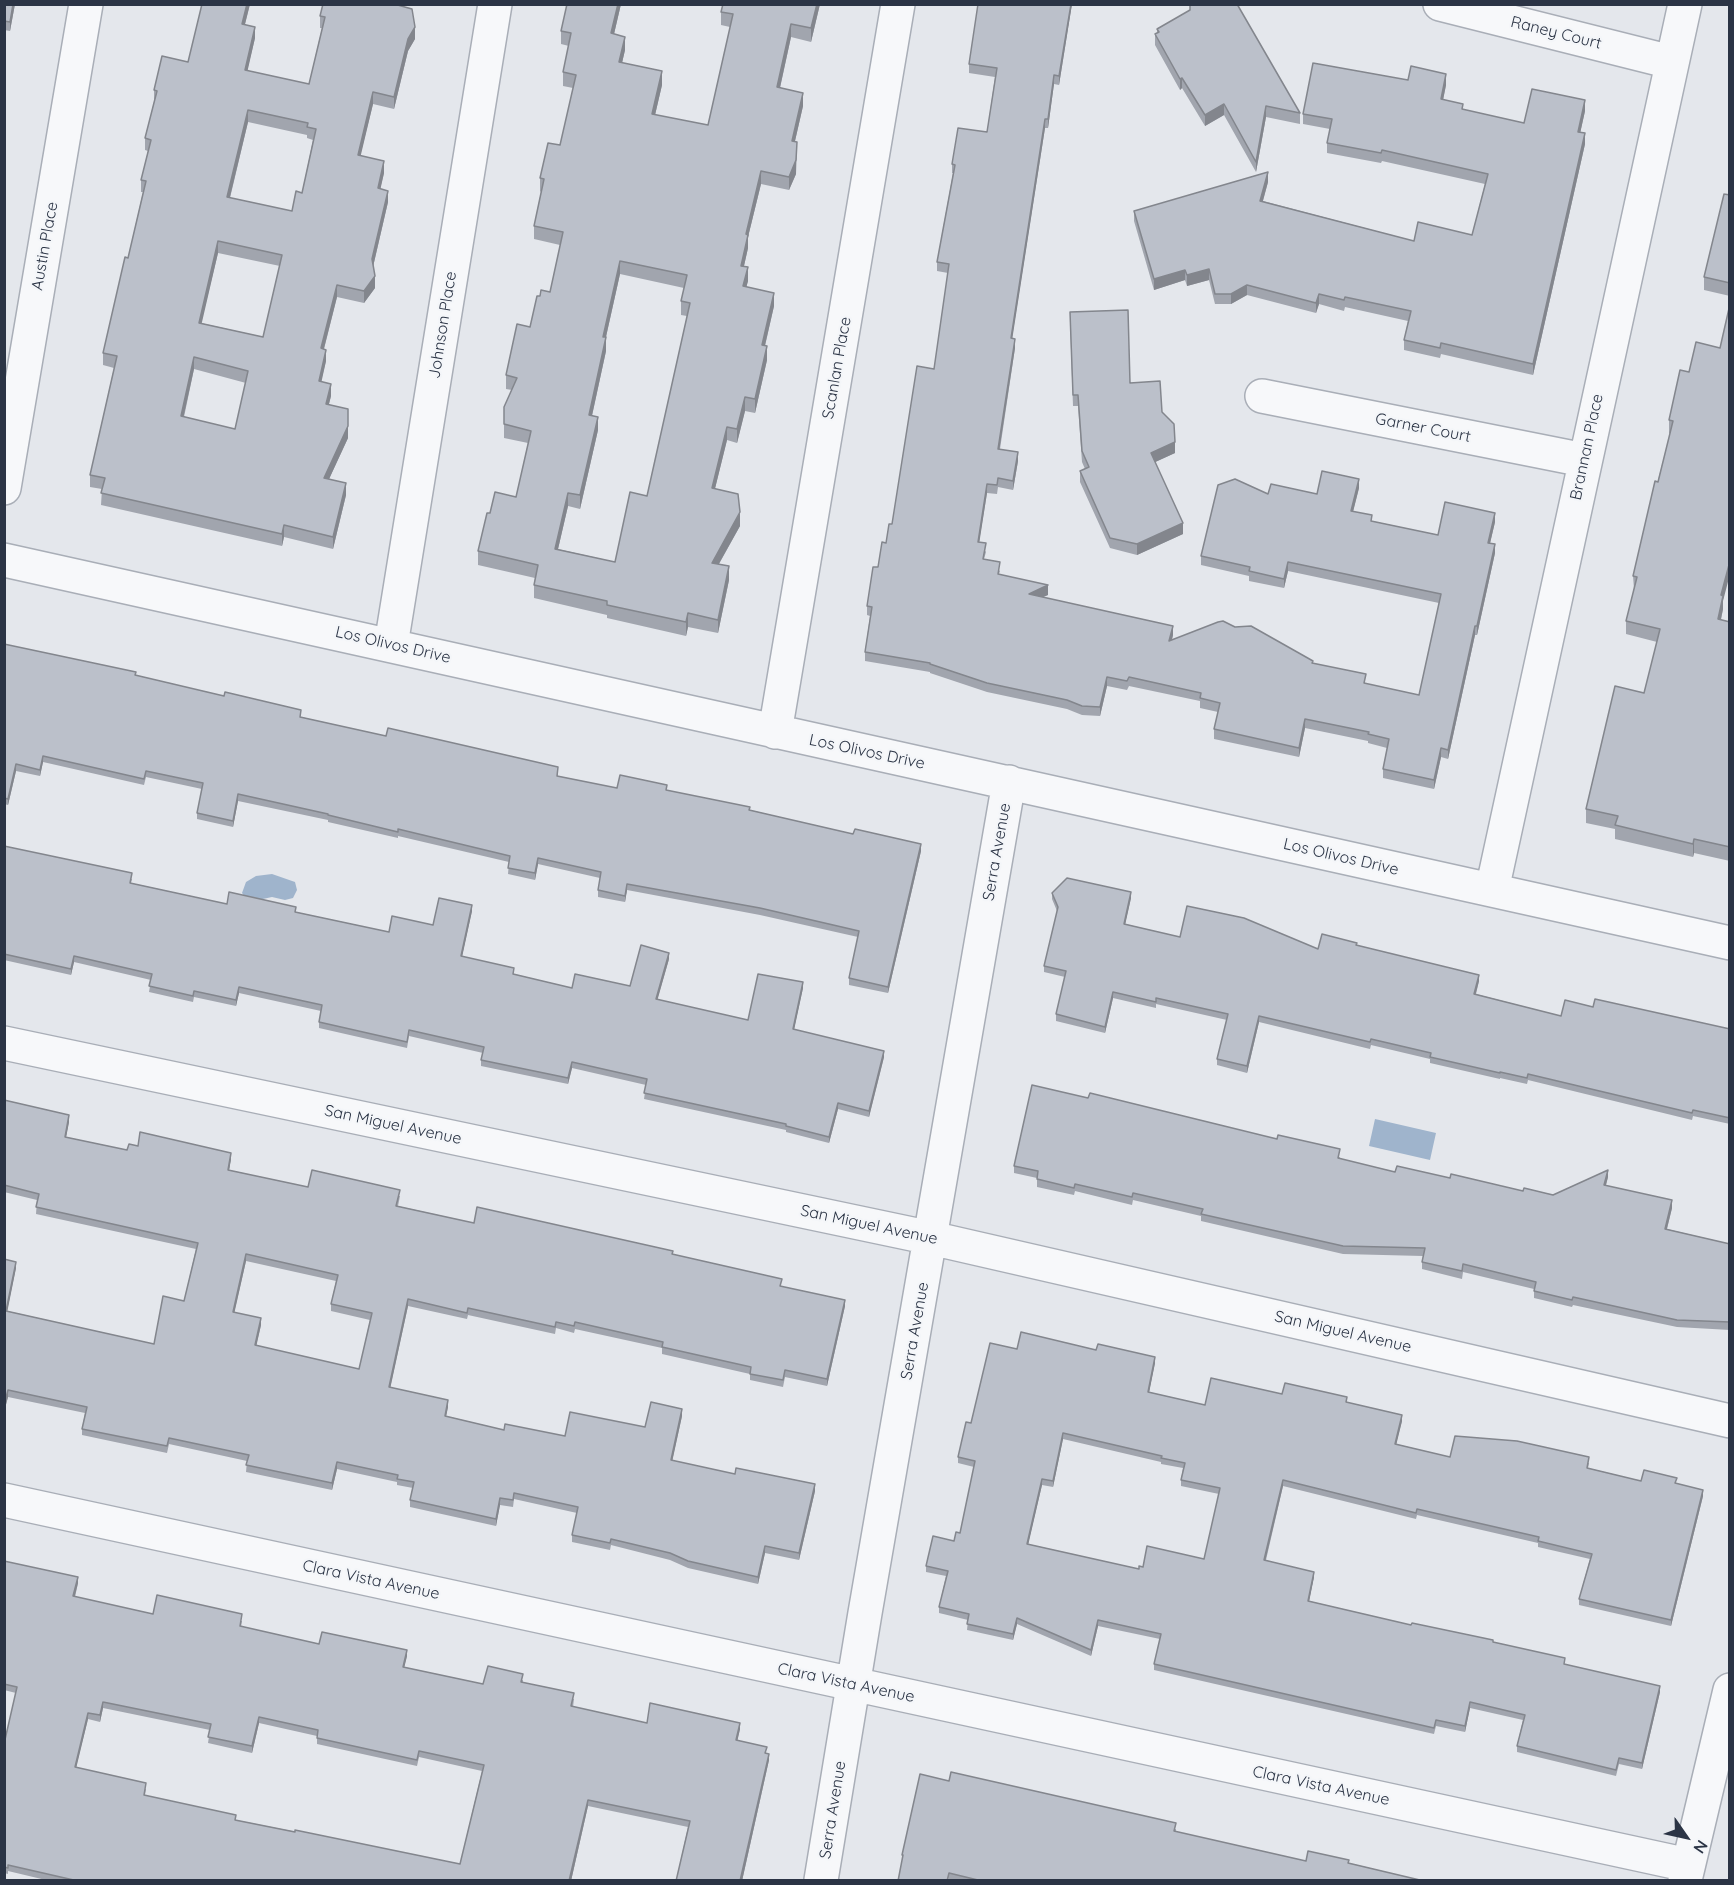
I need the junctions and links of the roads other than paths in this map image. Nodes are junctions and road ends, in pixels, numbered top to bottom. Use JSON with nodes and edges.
{"nodes":[{"id":1,"x":86,"y":4,"type":"edge"},
{"id":2,"x":495,"y":4,"type":"edge"},
{"id":3,"x":898,"y":4,"type":"edge"},
{"id":4,"x":1440,"y":4,"type":"edge"},
{"id":5,"x":1685,"y":4,"type":"edge"},
{"id":6,"x":1671,"y":62,"type":"junction"},
{"id":7,"x":1263,"y":396,"type":"dead end"},
{"id":8,"x":1584,"y":460,"type":"junction"},
{"id":9,"x":4,"y":488,"type":"edge"},
{"id":10,"x":4,"y":560,"type":"edge"},
{"id":11,"x":391,"y":645,"type":"junction"},
{"id":12,"x":775,"y":732,"type":"junction"},
{"id":13,"x":1009,"y":782,"type":"junction"},
{"id":14,"x":1492,"y":890,"type":"junction"},
{"id":15,"x":1730,"y":943,"type":"edge"},
{"id":16,"x":4,"y":1043,"type":"edge"},
{"id":17,"x":931,"y":1238,"type":"junction"},
{"id":18,"x":1730,"y":1421,"type":"edge"},
{"id":19,"x":4,"y":1500,"type":"edge"},
{"id":20,"x":853,"y":1685,"type":"junction"},
{"id":21,"x":1730,"y":1690,"type":"edge"},
{"id":22,"x":1687,"y":1873,"type":"edge"},
{"id":23,"x":821,"y":1881,"type":"edge"}],
"edges":[{"from":1,"to":9,"type":"street","name":"Austin Place"},
{"from":2,"to":11,"type":"street","name":"Johnson Place"},
{"from":3,"to":12,"type":"street","name":"Scanlan Place"},
{"from":4,"to":6,"type":"street","name":"Raney Court"},
{"from":5,"to":6,"type":"street","name":"Brannan Place"},
{"from":6,"to":8,"type":"street","name":"Brannan Place"},
{"from":7,"to":8,"type":"street","name":"Garner Court"},
{"from":8,"to":14,"type":"street","name":"Brannan Place"},
{"from":10,"to":11,"type":"street","name":"Los Olivos Drive"},
{"from":11,"to":12,"type":"street","name":"Los Olivos Drive"},
{"from":12,"to":13,"type":"street","name":"Los Olivos Drive"},
{"from":13,"to":14,"type":"street","name":"Los Olivos Drive"},
{"from":13,"to":17,"type":"street","name":"Serra Avenue"},
{"from":14,"to":15,"type":"street","name":"Los Olivos Drive"},
{"from":16,"to":17,"type":"street","name":"San Miguel Avenue"},
{"from":17,"to":18,"type":"street","name":"San Miguel Avenue"},
{"from":17,"to":20,"type":"street","name":"Serra Avenue"},
{"from":19,"to":20,"type":"street","name":"Clara Vista Avenue"},
{"from":20,"to":22,"type":"street","name":"Clara Vista Avenue"},
{"from":20,"to":23,"type":"street","name":"Serra Avenue"},
{"from":21,"to":22,"type":"street"}]}
